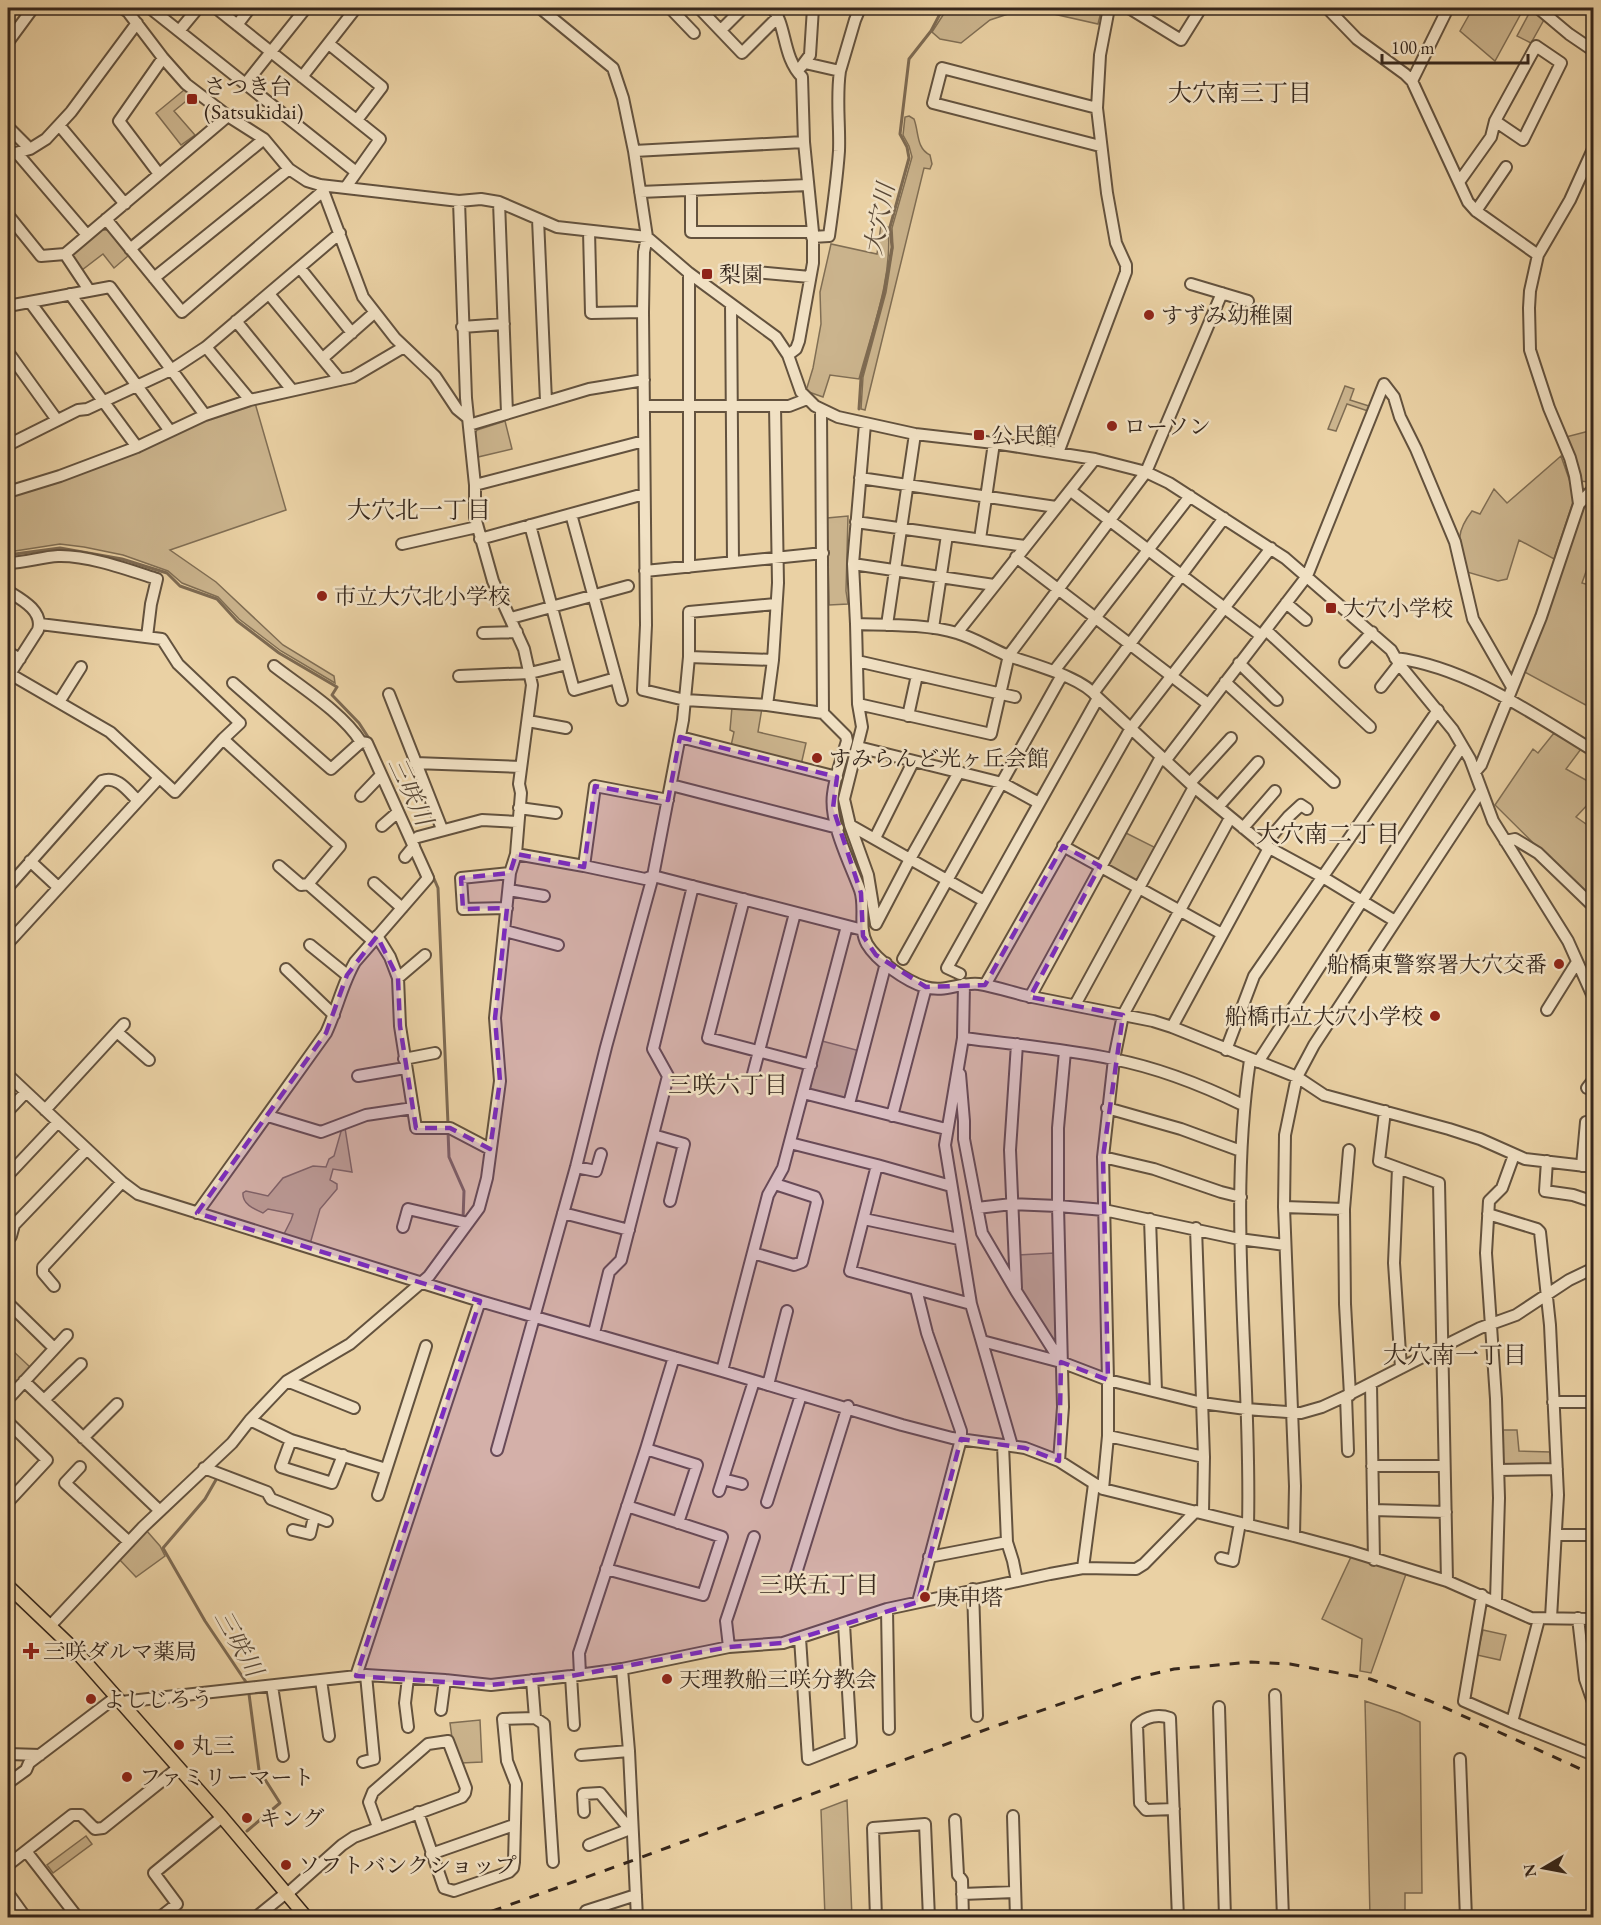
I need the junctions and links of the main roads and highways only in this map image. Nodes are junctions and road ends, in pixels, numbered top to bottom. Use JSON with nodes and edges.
{"nodes":[{"id":1,"x":8,"y":1586,"type":"edge"},
{"id":2,"x":307,"y":1917,"type":"edge"}],
"edges":[{"from":1,"to":2,"type":"main road"}]}
